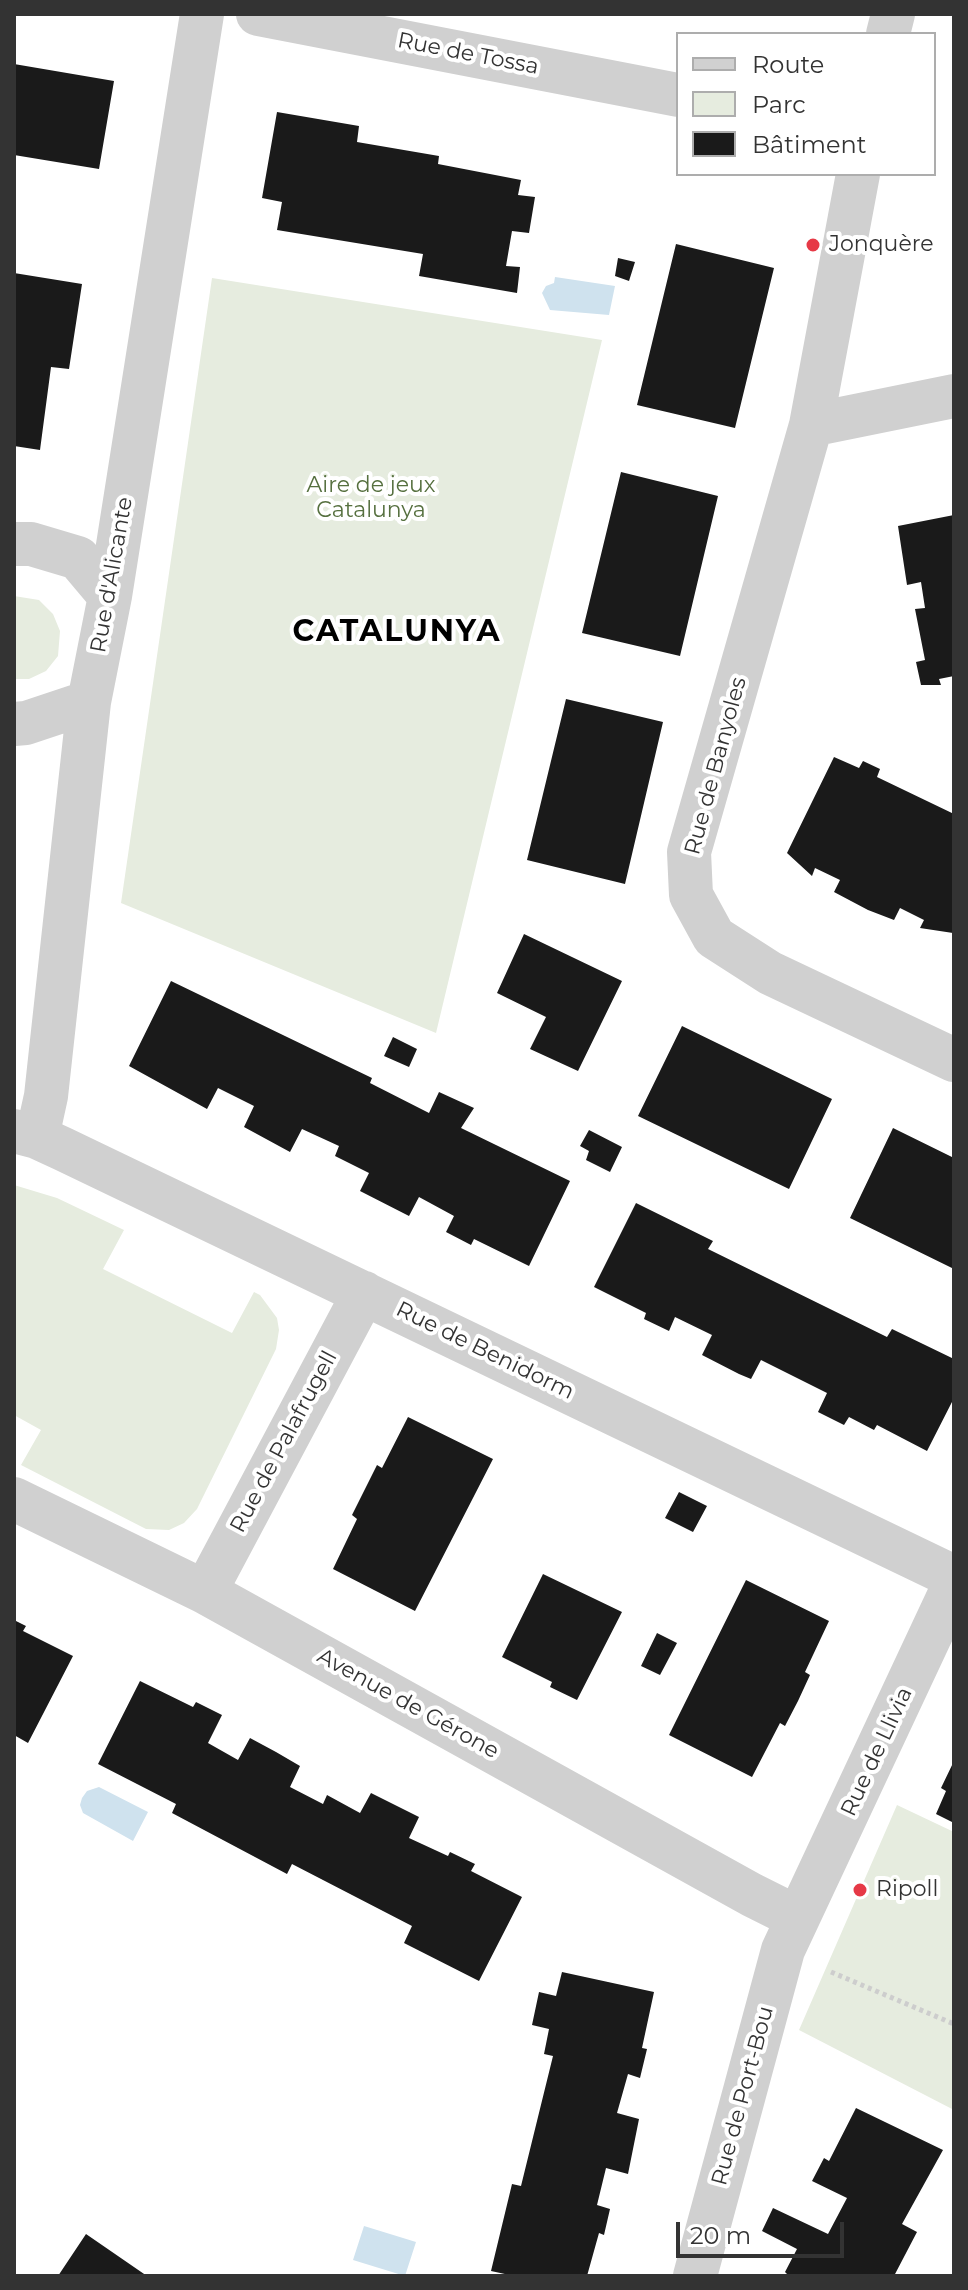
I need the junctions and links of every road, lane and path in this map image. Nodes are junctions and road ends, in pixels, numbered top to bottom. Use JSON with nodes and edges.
{"nodes":[{"id":1,"x":202,"y":14,"type":"edge"},
{"id":2,"x":258,"y":14,"type":"edge"},
{"id":3,"x":676,"y":95,"type":"edge"},
{"id":4,"x":858,"y":176,"type":"edge"},
{"id":5,"x":954,"y":396,"type":"edge"},
{"id":6,"x":811,"y":425,"type":"junction"},
{"id":7,"x":14,"y":544,"type":"edge"},
{"id":8,"x":110,"y":596,"type":"junction"},
{"id":9,"x":89,"y":702,"type":"junction"},
{"id":10,"x":14,"y":724,"type":"edge"},
{"id":11,"x":954,"y":1060,"type":"edge"},
{"id":12,"x":26,"y":1134,"type":"edge"},
{"id":13,"x":364,"y":1293,"type":"junction"},
{"id":14,"x":14,"y":1499,"type":"edge"},
{"id":15,"x":954,"y":1577,"type":"edge"},
{"id":16,"x":954,"y":1585,"type":"edge"},
{"id":17,"x":205,"y":1592,"type":"junction"},
{"id":18,"x":790,"y":1934,"type":"junction"},
{"id":19,"x":954,"y":2024,"type":"edge"},
{"id":20,"x":695,"y":2276,"type":"edge"}],
"edges":[{"from":1,"to":8,"type":"street","name":"Rue d'Alicante"},
{"from":2,"to":3,"type":"street","name":"Rue de Tossa"},
{"from":4,"to":6,"type":"street","name":"Rue de Banyoles"},
{"from":5,"to":6,"type":"street"},
{"from":6,"to":11,"type":"street","name":"Rue de Banyoles"},
{"from":7,"to":8,"type":"street"},
{"from":8,"to":9,"type":"street","name":"Rue d'Alicante"},
{"from":9,"to":10,"type":"street"},
{"from":9,"to":12,"type":"street","name":"Rue d'Alicante"},
{"from":12,"to":13,"type":"street","name":"Rue de Benidorm"},
{"from":13,"to":15,"type":"street","name":"Rue de Benidorm"},
{"from":13,"to":17,"type":"street","name":"Rue de Palafrugell"},
{"from":14,"to":17,"type":"street","name":"Avenue de Gérone"},
{"from":16,"to":18,"type":"street","name":"Rue de Llivia"},
{"from":17,"to":18,"type":"street","name":"Avenue de Gérone"},
{"from":18,"to":19,"type":"path"},
{"from":18,"to":20,"type":"street","name":"Rue de Port-Bou"}]}
